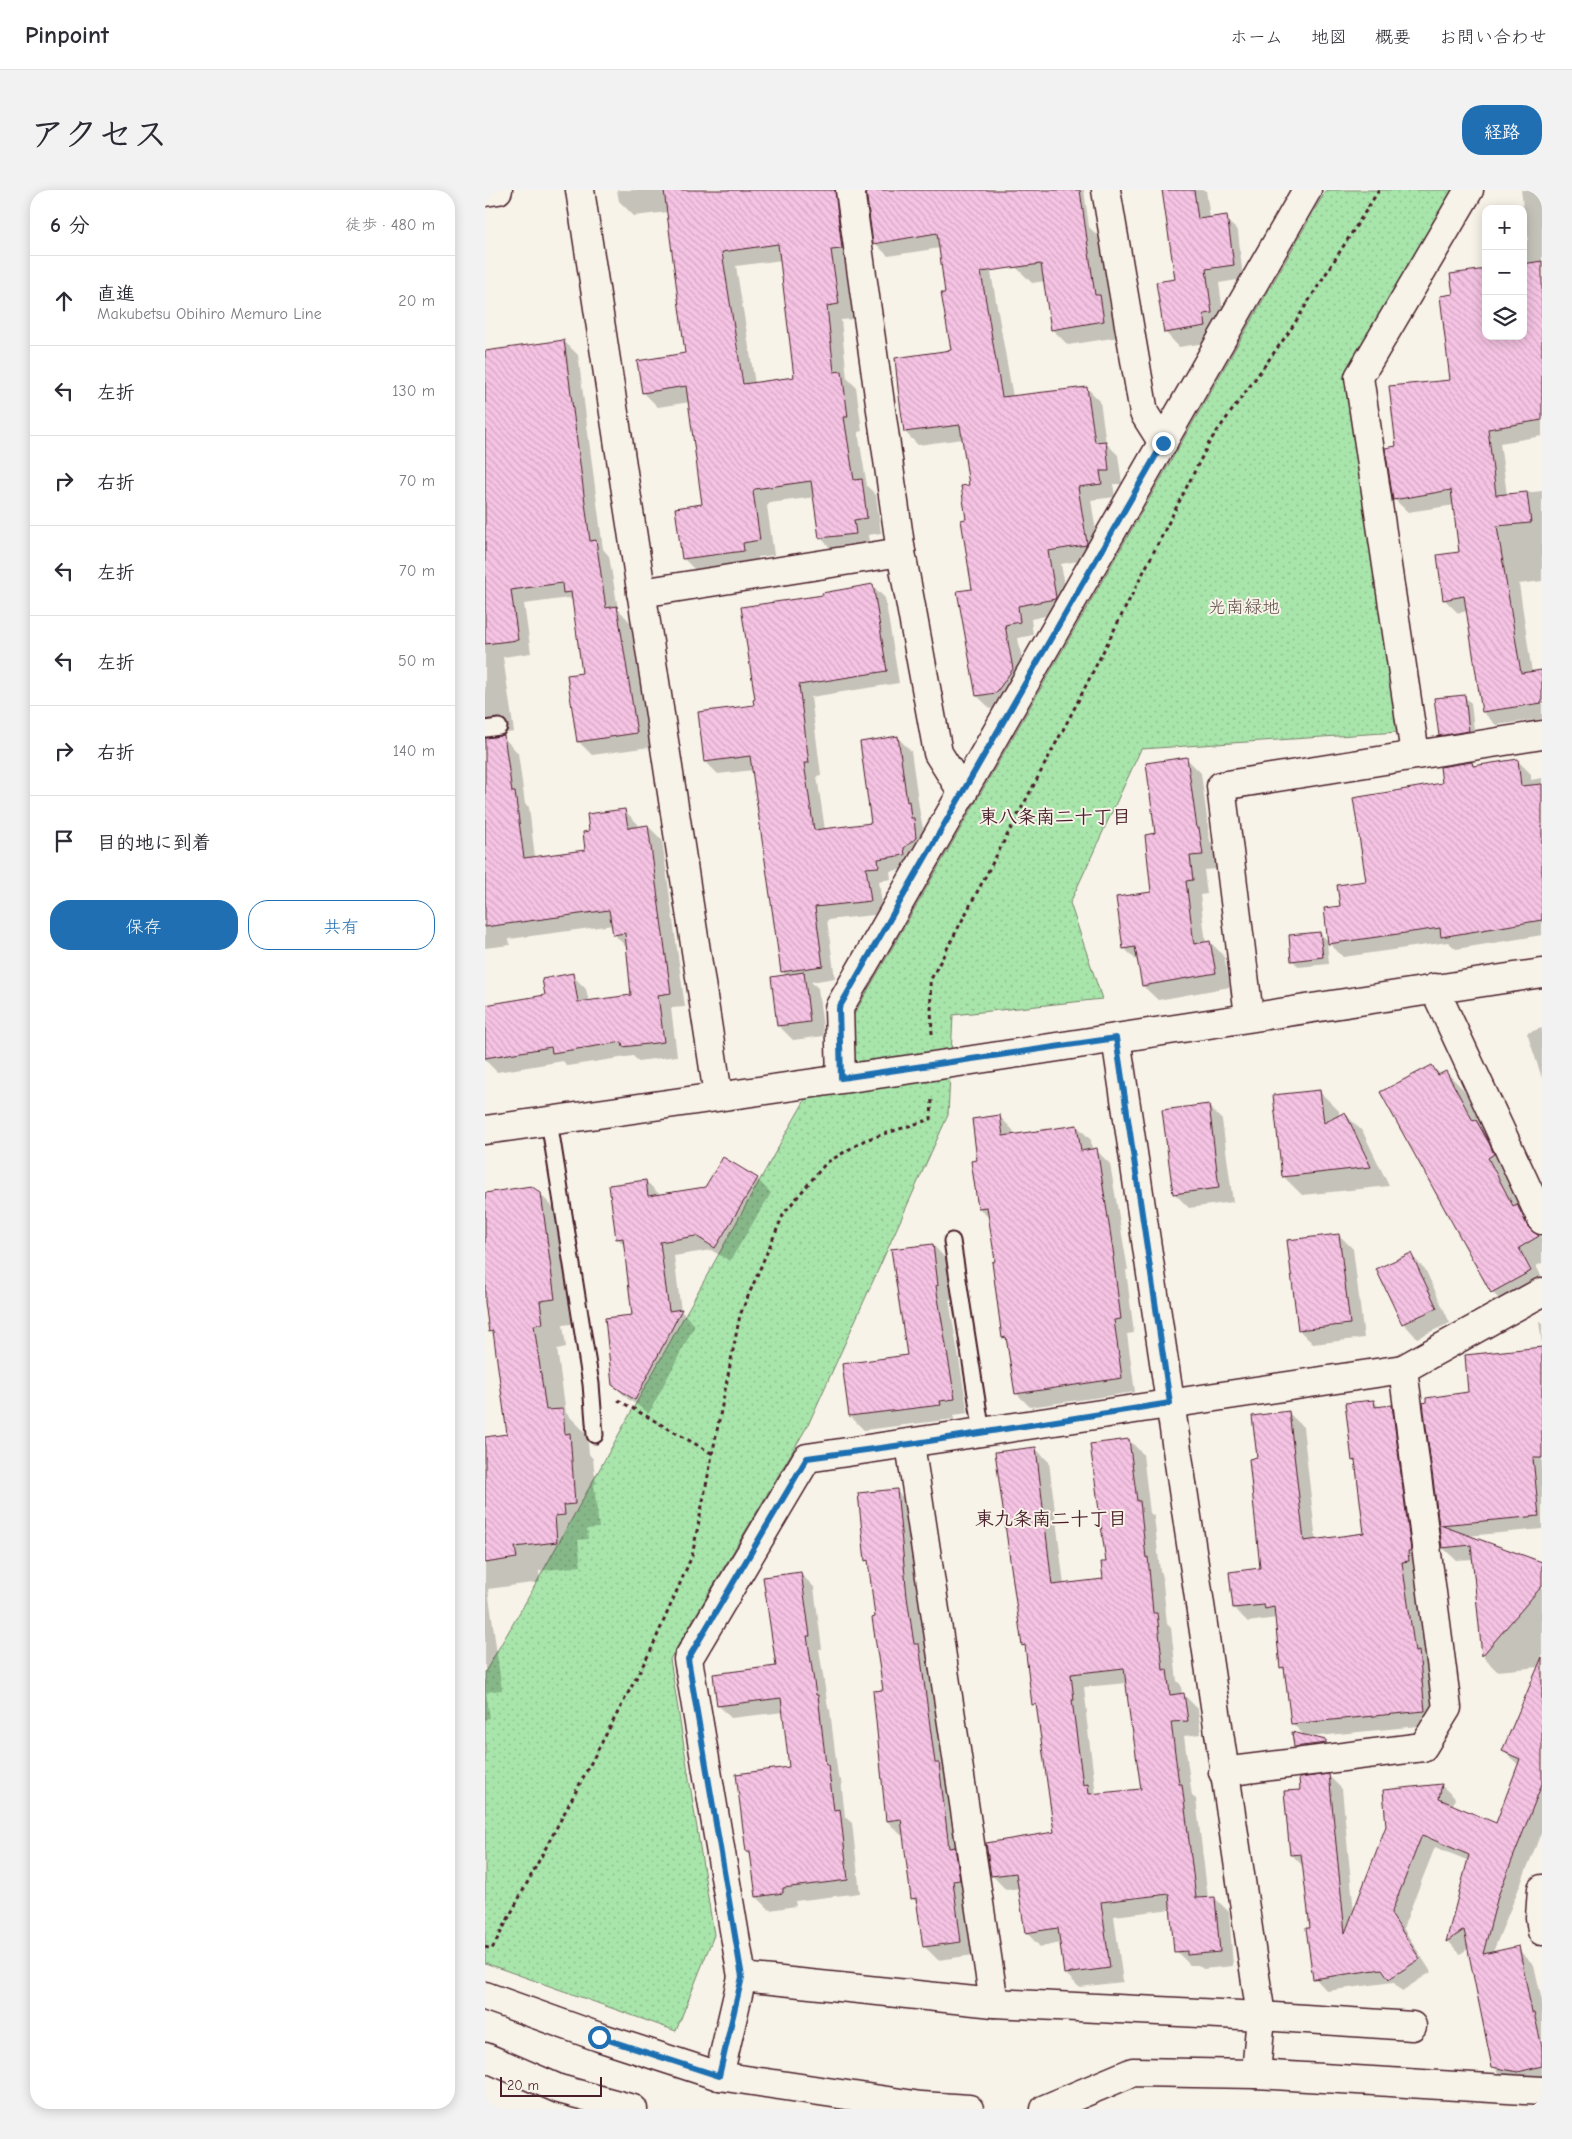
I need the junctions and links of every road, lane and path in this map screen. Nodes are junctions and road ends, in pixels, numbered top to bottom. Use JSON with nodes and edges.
{"nodes":[{"id":1,"x":498,"y":190,"type":"edge"},
{"id":2,"x":580,"y":190,"type":"edge"},
{"id":3,"x":850,"y":190,"type":"edge"},
{"id":4,"x":1106,"y":190,"type":"edge"},
{"id":5,"x":1307,"y":190,"type":"edge"},
{"id":6,"x":1469,"y":190,"type":"edge"},
{"id":7,"x":485,"y":192,"type":"edge"},
{"id":8,"x":1163,"y":443,"type":"junction"},
{"id":9,"x":901,"y":552,"type":"junction"},
{"id":10,"x":641,"y":593,"type":"junction"},
{"id":11,"x":1542,"y":735,"type":"edge"},
{"id":12,"x":1415,"y":754,"type":"junction"},
{"id":13,"x":963,"y":793,"type":"junction"},
{"id":14,"x":1542,"y":973,"type":"edge"},
{"id":15,"x":1434,"y":988,"type":"junction"},
{"id":16,"x":1249,"y":1016,"type":"junction"},
{"id":17,"x":1116,"y":1038,"type":"junction"},
{"id":18,"x":841,"y":1078,"type":"junction"},
{"id":19,"x":718,"y":1095,"type":"junction"},
{"id":20,"x":549,"y":1121,"type":"junction"},
{"id":21,"x":485,"y":1130,"type":"edge"},
{"id":22,"x":1542,"y":1220,"type":"edge"},
{"id":23,"x":952,"y":1241,"type":"dead end"},
{"id":24,"x":1542,"y":1292,"type":"edge"},
{"id":25,"x":1403,"y":1369,"type":"junction"},
{"id":26,"x":591,"y":1384,"type":"junction"},
{"id":27,"x":1170,"y":1403,"type":"junction"},
{"id":28,"x":982,"y":1433,"type":"junction"},
{"id":29,"x":595,"y":1435,"type":"dead end"},
{"id":30,"x":910,"y":1444,"type":"junction"},
{"id":31,"x":713,"y":1454,"type":"dead end"},
{"id":32,"x":1223,"y":1772,"type":"junction"},
{"id":33,"x":1542,"y":1889,"type":"edge"},
{"id":34,"x":1541,"y":1922,"type":"edge"},
{"id":35,"x":485,"y":1947,"type":"edge"},
{"id":36,"x":492,"y":1949,"type":"dead end"},
{"id":37,"x":742,"y":1977,"type":"junction"},
{"id":38,"x":485,"y":1996,"type":"edge"},
{"id":39,"x":994,"y":2003,"type":"junction"},
{"id":40,"x":1261,"y":2016,"type":"junction"},
{"id":41,"x":1412,"y":2026,"type":"dead end"},
{"id":42,"x":485,"y":2057,"type":"edge"},
{"id":43,"x":1257,"y":2074,"type":"junction"},
{"id":44,"x":719,"y":2076,"type":"junction"},
{"id":45,"x":1542,"y":2091,"type":"edge"},
{"id":46,"x":633,"y":2109,"type":"edge"},
{"id":47,"x":969,"y":2109,"type":"edge"},
{"id":48,"x":1045,"y":2109,"type":"edge"}],
"edges":[{"from":1,"to":7,"type":"street"},
{"from":2,"to":10,"type":"street"},
{"from":3,"to":9,"type":"street"},
{"from":4,"to":8,"type":"street"},
{"from":5,"to":8,"type":"street"},
{"from":6,"to":12,"type":"street"},
{"from":8,"to":13,"type":"street"},
{"from":9,"to":10,"type":"street"},
{"from":9,"to":13,"type":"street"},
{"from":10,"to":19,"type":"street"},
{"from":11,"to":12,"type":"street"},
{"from":12,"to":16,"type":"street"},
{"from":13,"to":18,"type":"street"},
{"from":14,"to":15,"type":"street"},
{"from":15,"to":16,"type":"street"},
{"from":15,"to":22,"type":"street"},
{"from":16,"to":17,"type":"street"},
{"from":17,"to":18,"type":"street"},
{"from":17,"to":27,"type":"street"},
{"from":18,"to":19,"type":"street"},
{"from":19,"to":20,"type":"street"},
{"from":20,"to":21,"type":"street"},
{"from":20,"to":26,"type":"lane"},
{"from":23,"to":28,"type":"lane"},
{"from":24,"to":25,"type":"street"},
{"from":25,"to":27,"type":"street"},
{"from":25,"to":32,"type":"street"},
{"from":26,"to":29,"type":"lane"},
{"from":26,"to":31,"type":"path"},
{"from":27,"to":28,"type":"street"},
{"from":27,"to":32,"type":"street"},
{"from":28,"to":30,"type":"street"},
{"from":30,"to":37,"type":"street"},
{"from":30,"to":39,"type":"street"},
{"from":32,"to":40,"type":"street"},
{"from":33,"to":34,"type":"street"},
{"from":35,"to":36,"type":"path"},
{"from":37,"to":39,"type":"street"},
{"from":37,"to":44,"type":"street"},
{"from":38,"to":44,"type":"street"},
{"from":39,"to":40,"type":"street"},
{"from":40,"to":41,"type":"street"},
{"from":40,"to":43,"type":"street"},
{"from":42,"to":46,"type":"street"},
{"from":43,"to":45,"type":"street"},
{"from":43,"to":48,"type":"street"},
{"from":44,"to":47,"type":"street"}]}
